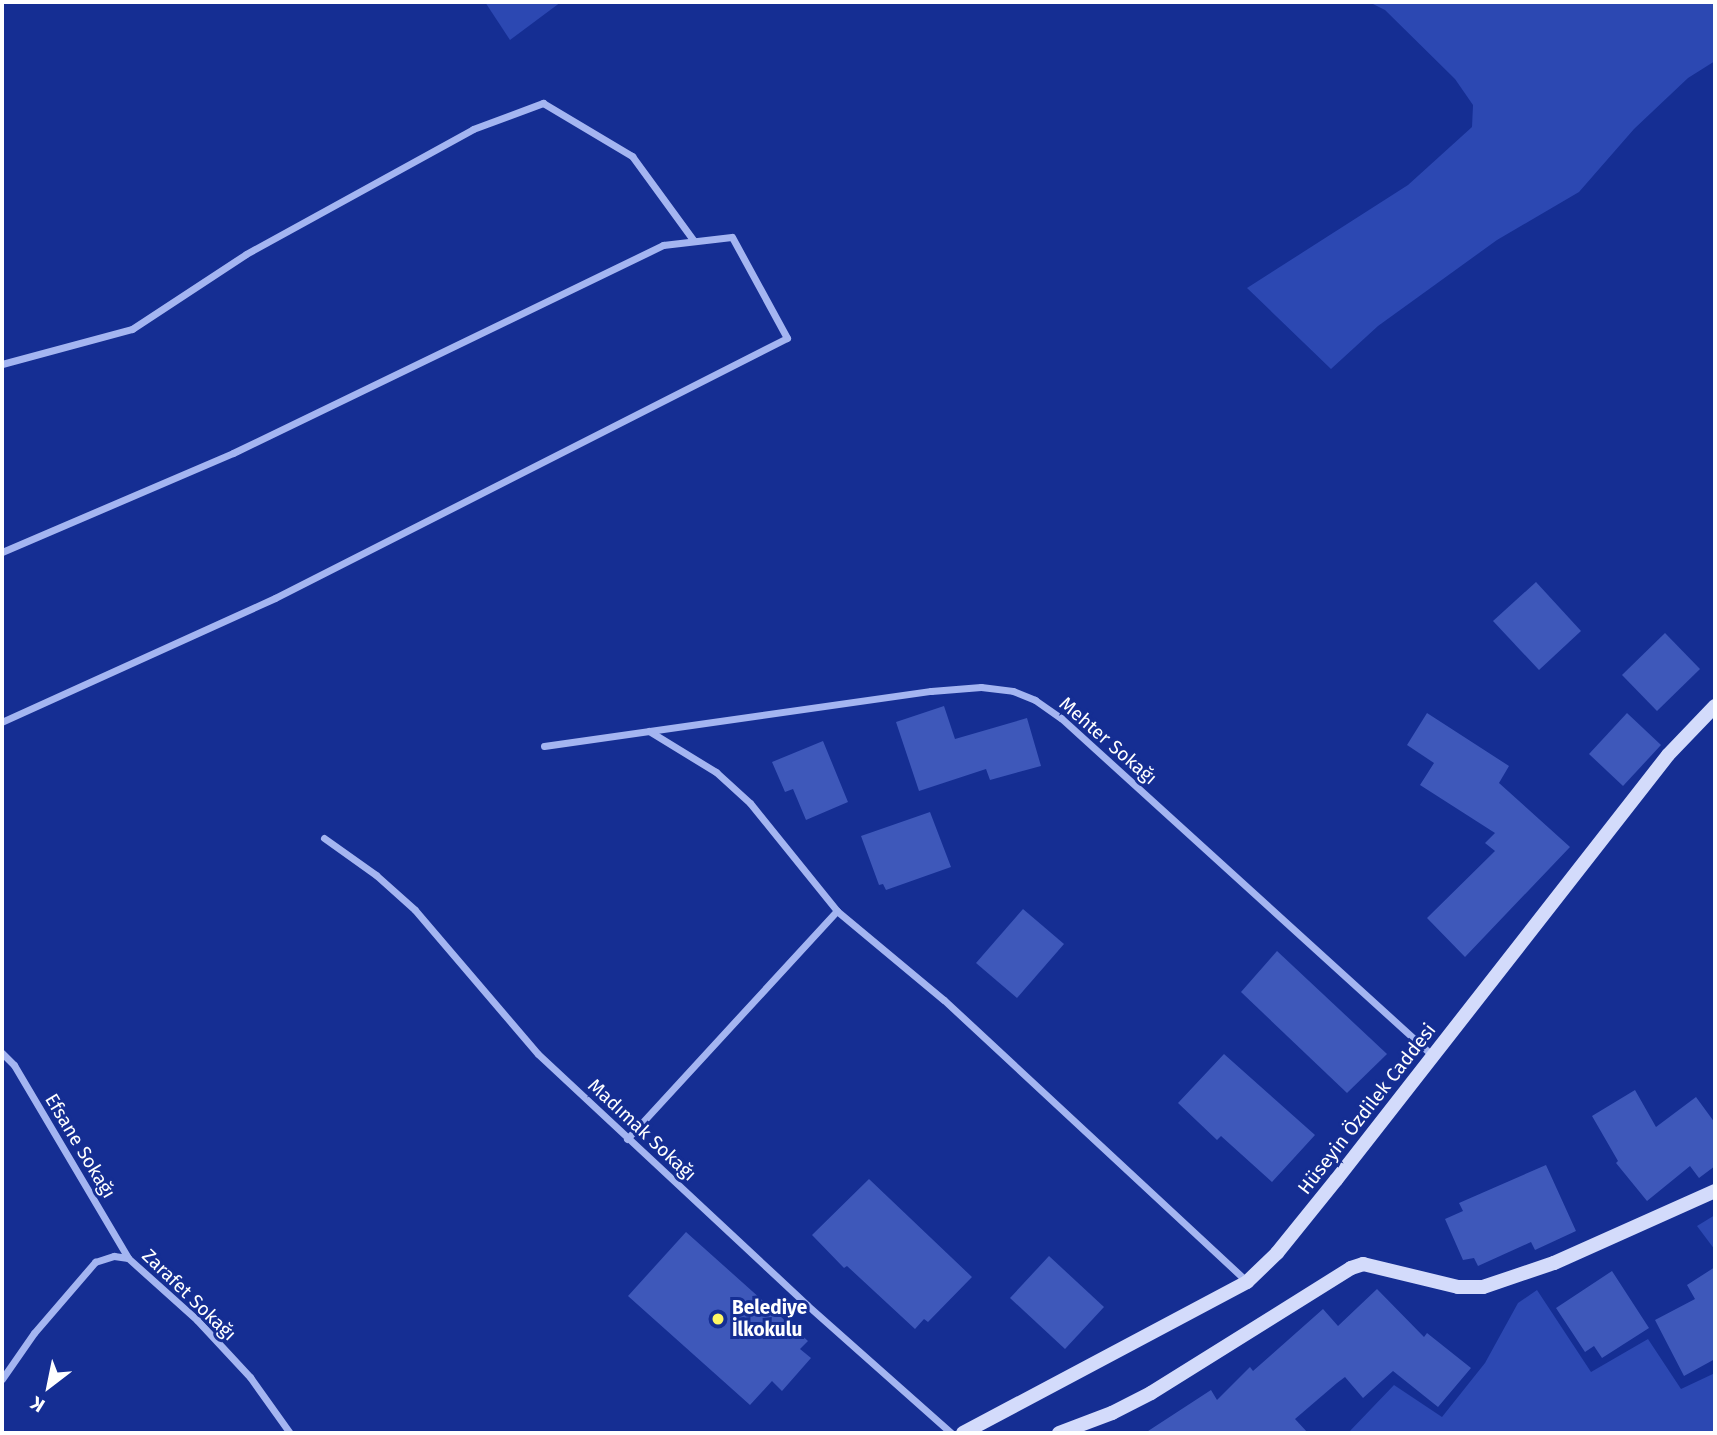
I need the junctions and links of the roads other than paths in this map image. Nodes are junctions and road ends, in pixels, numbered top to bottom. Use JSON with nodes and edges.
{"nodes":[{"id":1,"x":694,"y":241,"type":"junction"},
{"id":2,"x":2,"y":364,"type":"edge"},
{"id":3,"x":2,"y":552,"type":"edge"},
{"id":4,"x":1715,"y":706,"type":"edge"},
{"id":5,"x":2,"y":722,"type":"edge"},
{"id":6,"x":649,"y":731,"type":"junction"},
{"id":7,"x":544,"y":746,"type":"dead end"},
{"id":8,"x":324,"y":838,"type":"dead end"},
{"id":9,"x":837,"y":911,"type":"junction"},
{"id":10,"x":2,"y":1054,"type":"edge"},
{"id":11,"x":1433,"y":1056,"type":"junction"},
{"id":12,"x":627,"y":1139,"type":"junction"},
{"id":13,"x":1715,"y":1191,"type":"edge"},
{"id":14,"x":128,"y":1258,"type":"junction"},
{"id":15,"x":1247,"y":1282,"type":"junction"},
{"id":16,"x":2,"y":1379,"type":"edge"},
{"id":17,"x":290,"y":1433,"type":"edge"},
{"id":18,"x":951,"y":1433,"type":"edge"},
{"id":19,"x":963,"y":1433,"type":"edge"},
{"id":20,"x":1059,"y":1433,"type":"edge"}],
"edges":[{"from":1,"to":2,"type":"street"},
{"from":1,"to":3,"type":"street"},
{"from":1,"to":5,"type":"street"},
{"from":4,"to":11,"type":"street","name":"Hüseyin Özdilek Caddesi"},
{"from":6,"to":7,"type":"street","name":"Mehter Sokağı"},
{"from":6,"to":9,"type":"street"},
{"from":6,"to":11,"type":"street","name":"Mehter Sokağı"},
{"from":8,"to":12,"type":"street","name":"Madımak Sokağı"},
{"from":9,"to":12,"type":"street"},
{"from":9,"to":15,"type":"street"},
{"from":10,"to":14,"type":"street","name":"Efsane Sokağı"},
{"from":11,"to":15,"type":"street","name":"Hüseyin Özdilek Caddesi"},
{"from":12,"to":18,"type":"street","name":"Madımak Sokağı"},
{"from":13,"to":20,"type":"street"},
{"from":14,"to":16,"type":"street","name":"Zarafet Sokağı"},
{"from":14,"to":17,"type":"street","name":"Zarafet Sokağı"},
{"from":15,"to":19,"type":"street","name":"Hüseyin Özdilek Caddesi"}]}
